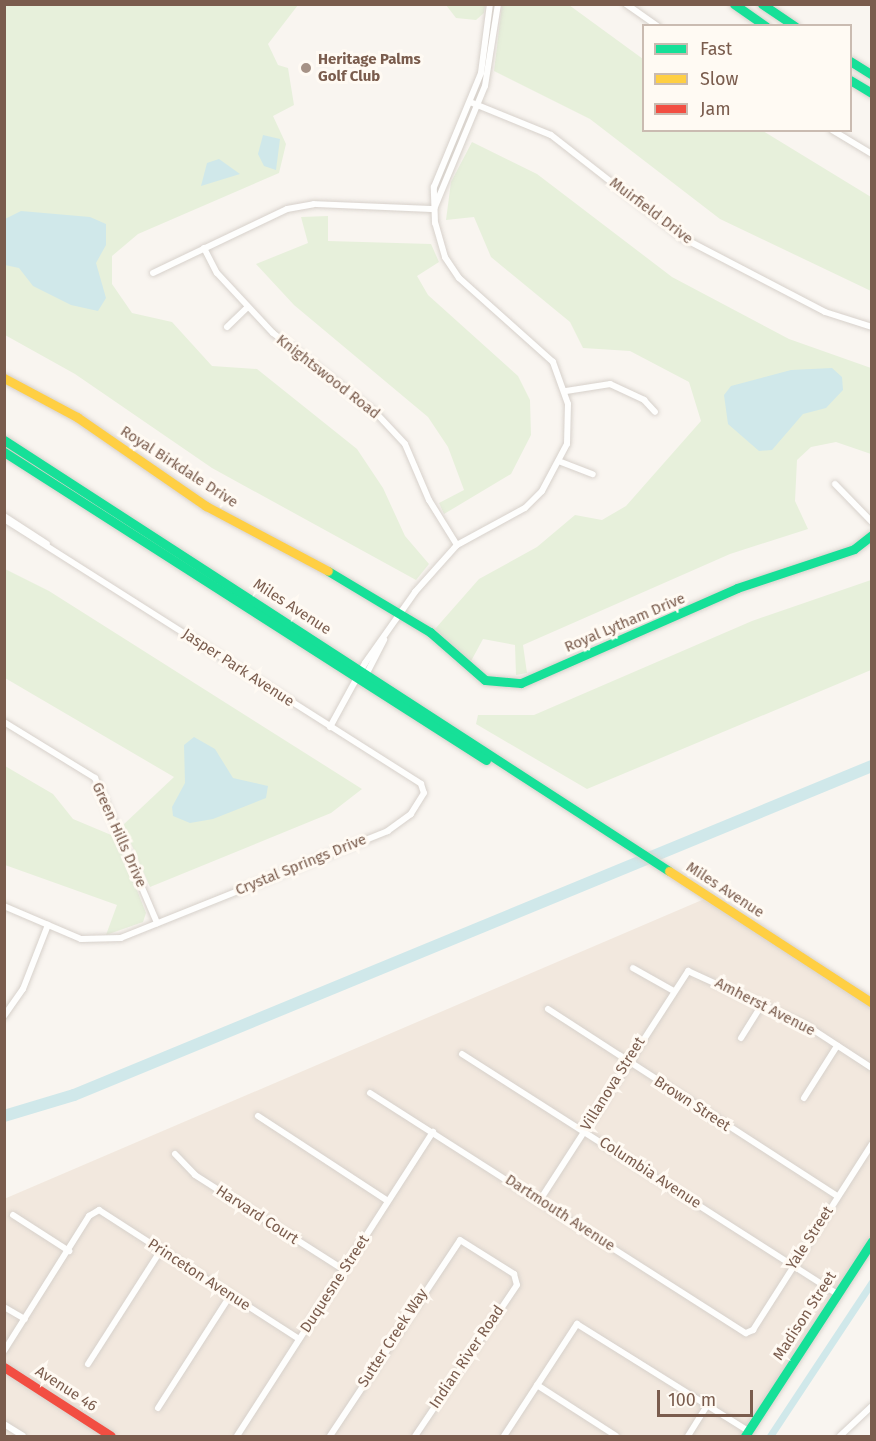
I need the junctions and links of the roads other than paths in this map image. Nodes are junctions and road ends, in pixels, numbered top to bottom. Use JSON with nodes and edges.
{"nodes":[{"id":1,"x":490,"y":4,"type":"edge"},
{"id":2,"x":498,"y":4,"type":"edge"},
{"id":3,"x":626,"y":4,"type":"edge"},
{"id":4,"x":734,"y":4,"type":"edge"},
{"id":5,"x":757,"y":4,"type":"edge"},
{"id":6,"x":762,"y":4,"type":"edge"},
{"id":7,"x":750,"y":15,"type":"junction"},
{"id":8,"x":655,"y":24,"type":"edge"},
{"id":9,"x":763,"y":24,"type":"edge"},
{"id":10,"x":792,"y":24,"type":"edge"},
{"id":11,"x":852,"y":62,"type":"edge"},
{"id":12,"x":872,"y":75,"type":"edge"},
{"id":13,"x":852,"y":81,"type":"edge"},
{"id":14,"x":872,"y":93,"type":"edge"},
{"id":15,"x":472,"y":99,"type":"junction"},
{"id":16,"x":478,"y":103,"type":"junction"},
{"id":17,"x":835,"y":132,"type":"edge"},
{"id":18,"x":872,"y":154,"type":"edge"},
{"id":19,"x":434,"y":208,"type":"junction"},
{"id":20,"x":204,"y":248,"type":"junction"},
{"id":21,"x":153,"y":273,"type":"dead end"},
{"id":22,"x":248,"y":307,"type":"junction"},
{"id":23,"x":227,"y":327,"type":"dead end"},
{"id":24,"x":872,"y":327,"type":"edge"},
{"id":25,"x":4,"y":378,"type":"edge"},
{"id":26,"x":566,"y":392,"type":"junction"},
{"id":27,"x":655,"y":412,"type":"dead end"},
{"id":28,"x":4,"y":440,"type":"edge"},
{"id":29,"x":4,"y":452,"type":"edge"},
{"id":30,"x":561,"y":462,"type":"junction"},
{"id":31,"x":593,"y":474,"type":"dead end"},
{"id":32,"x":836,"y":484,"type":"dead end"},
{"id":33,"x":4,"y":518,"type":"edge"},
{"id":34,"x":872,"y":522,"type":"edge"},
{"id":35,"x":872,"y":535,"type":"edge"},
{"id":36,"x":457,"y":545,"type":"junction"},
{"id":37,"x":402,"y":614,"type":"junction"},
{"id":38,"x":365,"y":672,"type":"junction"},
{"id":39,"x":360,"y":681,"type":"junction"},
{"id":40,"x":4,"y":722,"type":"edge"},
{"id":41,"x":330,"y":727,"type":"junction"},
{"id":42,"x":424,"y":793,"type":"joint"},
{"id":43,"x":561,"y":803,"type":"junction"},
{"id":44,"x":4,"y":906,"type":"edge"},
{"id":45,"x":157,"y":923,"type":"junction"},
{"id":46,"x":48,"y":925,"type":"junction"},
{"id":47,"x":633,"y":968,"type":"dead end"},
{"id":48,"x":688,"y":971,"type":"joint"},
{"id":49,"x":672,"y":990,"type":"junction"},
{"id":50,"x":872,"y":1003,"type":"edge"},
{"id":51,"x":762,"y":1004,"type":"junction"},
{"id":52,"x":548,"y":1010,"type":"dead end"},
{"id":53,"x":4,"y":1016,"type":"edge"},
{"id":54,"x":741,"y":1038,"type":"dead end"},
{"id":55,"x":837,"y":1046,"type":"junction"},
{"id":56,"x":462,"y":1054,"type":"dead end"},
{"id":57,"x":627,"y":1062,"type":"junction"},
{"id":58,"x":872,"y":1068,"type":"edge"},
{"id":59,"x":370,"y":1093,"type":"dead end"},
{"id":60,"x":804,"y":1098,"type":"dead end"},
{"id":61,"x":258,"y":1116,"type":"dead end"},
{"id":62,"x":584,"y":1131,"type":"junction"},
{"id":63,"x":433,"y":1132,"type":"junction"},
{"id":64,"x":872,"y":1144,"type":"edge"},
{"id":65,"x":175,"y":1154,"type":"dead end"},
{"id":66,"x":837,"y":1196,"type":"junction"},
{"id":67,"x":388,"y":1200,"type":"junction"},
{"id":68,"x":540,"y":1200,"type":"junction"},
{"id":69,"x":13,"y":1215,"type":"dead end"},
{"id":70,"x":457,"y":1240,"type":"joint"},
{"id":71,"x":872,"y":1241,"type":"edge"},
{"id":72,"x":161,"y":1250,"type":"junction"},
{"id":73,"x":69,"y":1251,"type":"junction"},
{"id":74,"x":793,"y":1265,"type":"junction"},
{"id":75,"x":344,"y":1270,"type":"junction"},
{"id":76,"x":837,"y":1294,"type":"junction"},
{"id":77,"x":230,"y":1296,"type":"junction"},
{"id":78,"x":4,"y":1307,"type":"edge"},
{"id":79,"x":25,"y":1319,"type":"junction"},
{"id":80,"x":750,"y":1333,"type":"joint"},
{"id":81,"x":299,"y":1339,"type":"junction"},
{"id":82,"x":4,"y":1351,"type":"edge"},
{"id":83,"x":88,"y":1364,"type":"dead end"},
{"id":84,"x":4,"y":1367,"type":"edge"},
{"id":85,"x":537,"y":1385,"type":"junction"},
{"id":86,"x":707,"y":1406,"type":"junction"},
{"id":87,"x":872,"y":1406,"type":"edge"},
{"id":88,"x":158,"y":1407,"type":"dead end"},
{"id":89,"x":4,"y":1424,"type":"edge"},
{"id":90,"x":746,"y":1434,"type":"edge"},
{"id":91,"x":23,"y":1437,"type":"edge"},
{"id":92,"x":111,"y":1437,"type":"edge"},
{"id":93,"x":237,"y":1437,"type":"edge"},
{"id":94,"x":330,"y":1437,"type":"edge"},
{"id":95,"x":415,"y":1437,"type":"edge"},
{"id":96,"x":504,"y":1437,"type":"edge"},
{"id":97,"x":616,"y":1437,"type":"edge"},
{"id":98,"x":688,"y":1437,"type":"edge"},
{"id":99,"x":840,"y":1437,"type":"edge"}],
"edges":[{"from":1,"to":15,"type":"street"},
{"from":2,"to":16,"type":"street"},
{"from":3,"to":8,"type":"street"},
{"from":4,"to":7,"type":"street"},
{"from":5,"to":7,"type":"street"},
{"from":6,"to":10,"type":"street"},
{"from":7,"to":9,"type":"street"},
{"from":11,"to":12,"type":"street"},
{"from":13,"to":14,"type":"street"},
{"from":15,"to":16,"type":"street"},
{"from":15,"to":19,"type":"street"},
{"from":16,"to":19,"type":"street"},
{"from":16,"to":24,"type":"street","name":"Muirfield Drive"},
{"from":17,"to":18,"type":"street"},
{"from":19,"to":20,"type":"street"},
{"from":19,"to":26,"type":"street"},
{"from":20,"to":21,"type":"street"},
{"from":20,"to":22,"type":"street","name":"Knightswood Road"},
{"from":22,"to":23,"type":"street"},
{"from":22,"to":36,"type":"street","name":"Knightswood Road"},
{"from":25,"to":37,"type":"street","name":"Royal Birkdale Drive"},
{"from":26,"to":27,"type":"street"},
{"from":26,"to":30,"type":"street"},
{"from":28,"to":38,"type":"street","name":"Miles Avenue"},
{"from":29,"to":39,"type":"street","name":"Miles Avenue"},
{"from":30,"to":31,"type":"street"},
{"from":30,"to":36,"type":"street"},
{"from":32,"to":34,"type":"street"},
{"from":33,"to":41,"type":"street","name":"Jasper Park Avenue"},
{"from":35,"to":37,"type":"street","name":"Royal Lytham Drive"},
{"from":36,"to":37,"type":"street"},
{"from":37,"to":38,"type":"street"},
{"from":38,"to":39,"type":"street"},
{"from":38,"to":43,"type":"street","name":"Miles Avenue"},
{"from":39,"to":41,"type":"street"},
{"from":39,"to":43,"type":"street","name":"Miles Avenue"},
{"from":40,"to":45,"type":"street","name":"Green Hills Drive"},
{"from":41,"to":42,"type":"street","name":"Jasper Park Avenue"},
{"from":42,"to":45,"type":"street","name":"Crystal Springs Drive"},
{"from":43,"to":50,"type":"street","name":"Miles Avenue"},
{"from":44,"to":46,"type":"street","name":"Crystal Springs Drive"},
{"from":45,"to":46,"type":"street","name":"Crystal Springs Drive"},
{"from":46,"to":53,"type":"street"},
{"from":47,"to":49,"type":"street"},
{"from":48,"to":49,"type":"street","name":"Villanova Street"},
{"from":48,"to":51,"type":"street","name":"Amherst Avenue"},
{"from":49,"to":57,"type":"street","name":"Villanova Street"},
{"from":51,"to":54,"type":"street"},
{"from":51,"to":55,"type":"street","name":"Amherst Avenue"},
{"from":52,"to":57,"type":"street","name":"Brown Street"},
{"from":55,"to":58,"type":"street","name":"Amherst Avenue"},
{"from":55,"to":60,"type":"street"},
{"from":56,"to":62,"type":"street","name":"Columbia Avenue"},
{"from":57,"to":62,"type":"street","name":"Villanova Street"},
{"from":57,"to":66,"type":"street","name":"Brown Street"},
{"from":59,"to":63,"type":"street","name":"Dartmouth Avenue"},
{"from":61,"to":67,"type":"street"},
{"from":62,"to":68,"type":"street","name":"Villanova Street"},
{"from":62,"to":74,"type":"street","name":"Columbia Avenue"},
{"from":63,"to":67,"type":"street","name":"Duquesne Street"},
{"from":63,"to":68,"type":"street","name":"Dartmouth Avenue"},
{"from":64,"to":66,"type":"street","name":"Yale Street"},
{"from":65,"to":75,"type":"street","name":"Harvard Court"},
{"from":66,"to":74,"type":"street","name":"Yale Street"},
{"from":67,"to":75,"type":"street","name":"Duquesne Street"},
{"from":68,"to":80,"type":"street","name":"Dartmouth Avenue"},
{"from":69,"to":73,"type":"street"},
{"from":70,"to":94,"type":"street","name":"Sutter Creek Way"},
{"from":70,"to":95,"type":"street","name":"Indian River Road"},
{"from":71,"to":76,"type":"street","name":"Madison Street"},
{"from":72,"to":73,"type":"street","name":"Princeton Avenue"},
{"from":72,"to":77,"type":"street","name":"Princeton Avenue"},
{"from":72,"to":83,"type":"street"},
{"from":73,"to":79,"type":"street"},
{"from":74,"to":76,"type":"street","name":"Columbia Avenue"},
{"from":74,"to":80,"type":"street","name":"Yale Street"},
{"from":75,"to":81,"type":"street","name":"Duquesne Street"},
{"from":76,"to":90,"type":"street","name":"Madison Street"},
{"from":77,"to":81,"type":"street","name":"Princeton Avenue"},
{"from":77,"to":88,"type":"street"},
{"from":78,"to":79,"type":"street"},
{"from":79,"to":82,"type":"street"},
{"from":81,"to":93,"type":"street","name":"Duquesne Street"},
{"from":84,"to":92,"type":"street","name":"Avenue 46"},
{"from":85,"to":86,"type":"street"},
{"from":85,"to":96,"type":"street"},
{"from":85,"to":97,"type":"street"},
{"from":86,"to":90,"type":"street"},
{"from":86,"to":98,"type":"street"},
{"from":87,"to":99,"type":"street"},
{"from":89,"to":91,"type":"street"}]}
